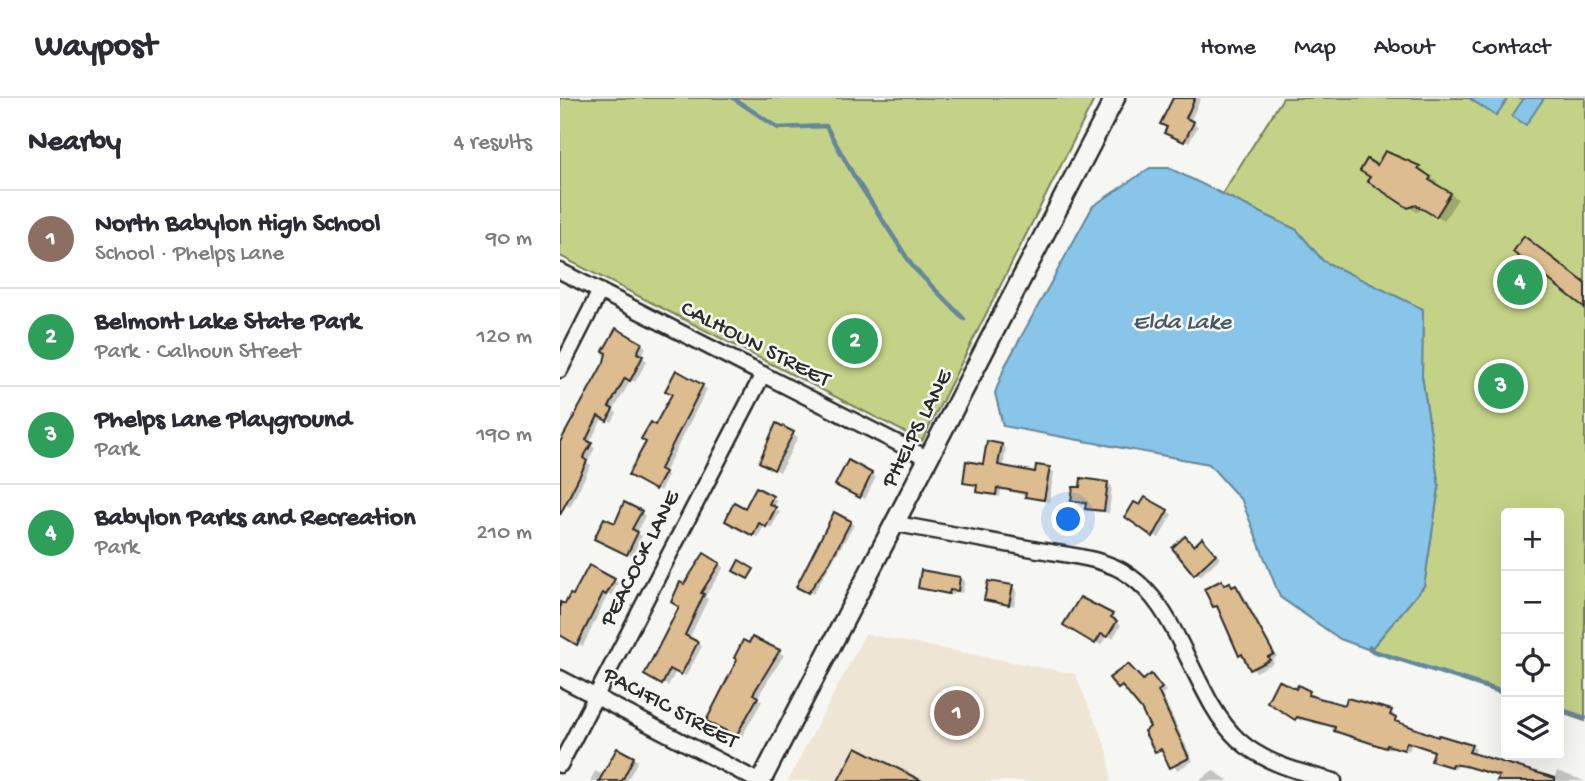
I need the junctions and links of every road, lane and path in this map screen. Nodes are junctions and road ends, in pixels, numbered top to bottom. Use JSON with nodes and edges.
{"nodes":[{"id":1,"x":1115,"y":98,"type":"edge"},
{"id":2,"x":560,"y":271,"type":"edge"},
{"id":3,"x":600,"y":291,"type":"junction"},
{"id":4,"x":560,"y":370,"type":"edge"},
{"id":5,"x":763,"y":374,"type":"junction"},
{"id":6,"x":929,"y":459,"type":"junction"},
{"id":7,"x":897,"y":524,"type":"junction"},
{"id":8,"x":560,"y":678,"type":"edge"},
{"id":9,"x":596,"y":697,"type":"junction"},
{"id":10,"x":560,"y":765,"type":"edge"},
{"id":11,"x":759,"y":781,"type":"edge"},
{"id":12,"x":1334,"y":781,"type":"edge"}],
"edges":[{"from":1,"to":6,"type":"street","name":"PHELPS LANE"},
{"from":2,"to":3,"type":"street","name":"CALHOUN STREET"},
{"from":3,"to":4,"type":"street"},
{"from":3,"to":5,"type":"street","name":"CALHOUN STREET"},
{"from":5,"to":6,"type":"street","name":"CALHOUN STREET"},
{"from":5,"to":9,"type":"street","name":"PEACOCK LANE"},
{"from":6,"to":7,"type":"street","name":"PHELPS LANE"},
{"from":7,"to":11,"type":"street","name":"PHELPS LANE"},
{"from":7,"to":12,"type":"street"},
{"from":8,"to":9,"type":"street","name":"PACIFIC STREET"},
{"from":9,"to":10,"type":"street","name":"PEACOCK LANE"},
{"from":9,"to":11,"type":"street","name":"PACIFIC STREET"}]}
